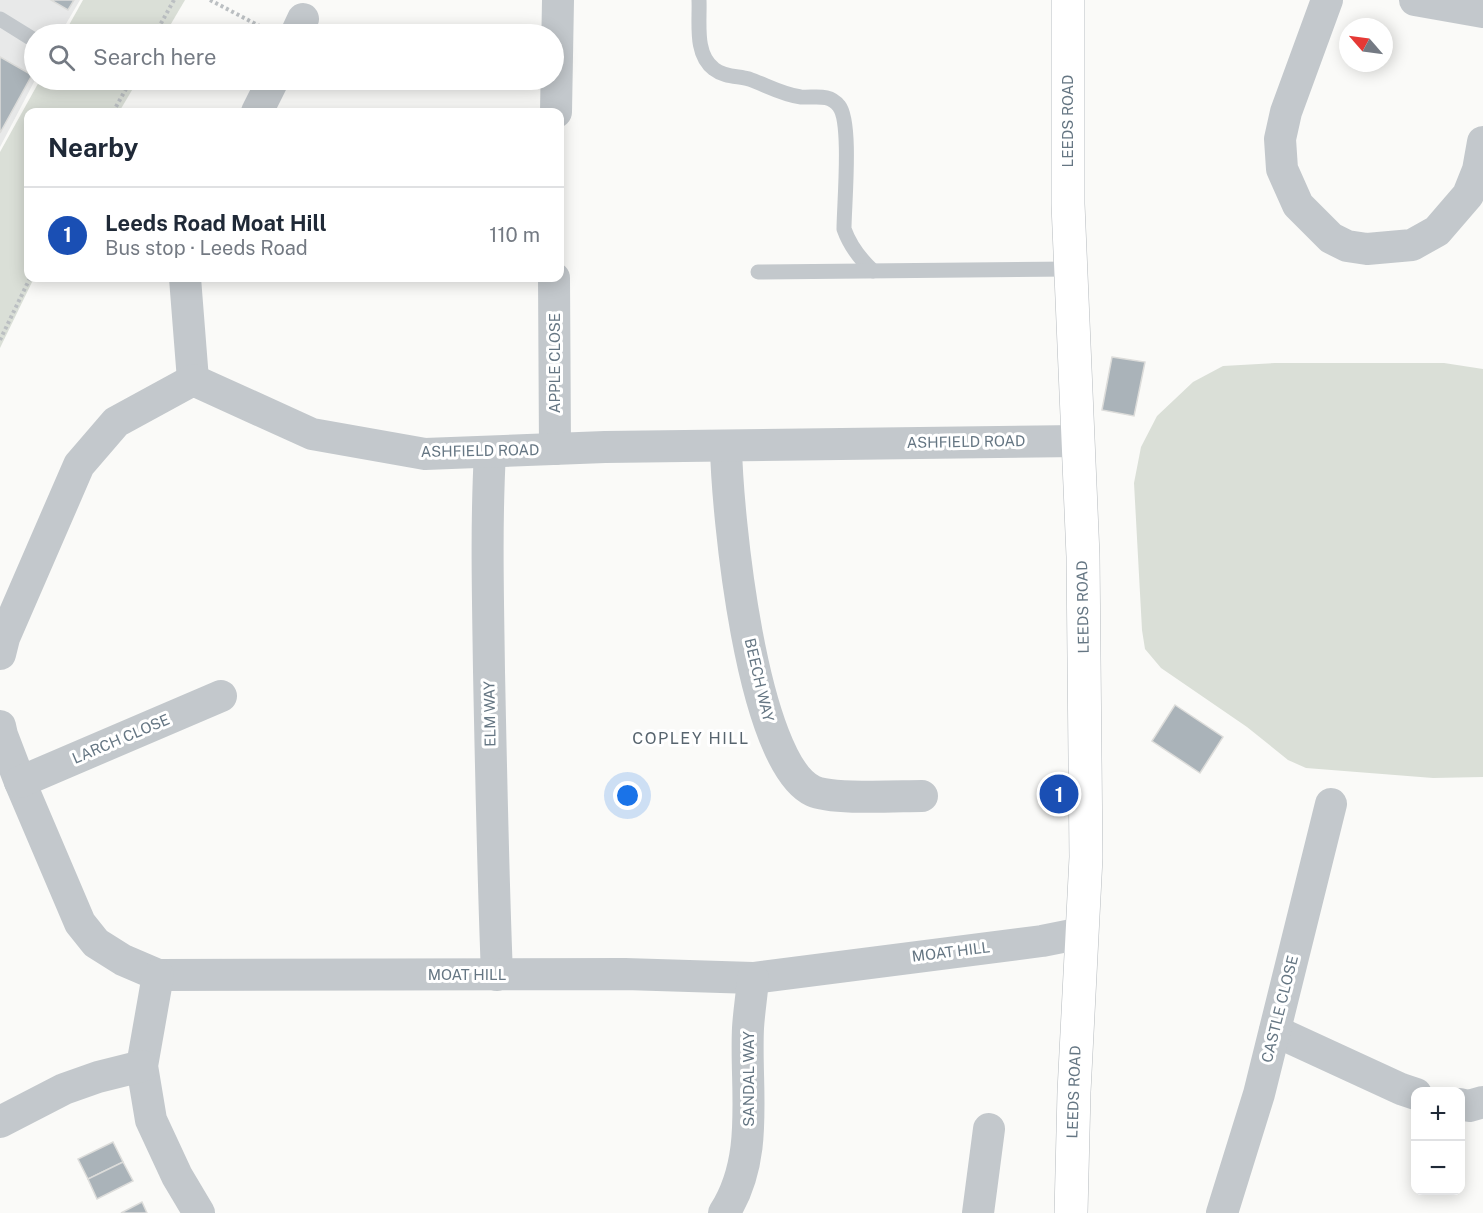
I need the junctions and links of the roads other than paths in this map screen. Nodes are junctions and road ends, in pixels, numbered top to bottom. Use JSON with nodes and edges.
{"nodes":[{"id":1,"x":558,"y":0,"type":"edge"},
{"id":2,"x":699,"y":0,"type":"edge"},
{"id":3,"x":1068,"y":0,"type":"edge"},
{"id":4,"x":1327,"y":0,"type":"edge"},
{"id":5,"x":1415,"y":0,"type":"edge"},
{"id":6,"x":1480,"y":8,"type":"edge"},
{"id":7,"x":0,"y":20,"type":"edge"},
{"id":8,"x":558,"y":24,"type":"edge"},
{"id":9,"x":24,"y":34,"type":"edge"},
{"id":10,"x":268,"y":90,"type":"edge"},
{"id":11,"x":556,"y":90,"type":"edge"},
{"id":12,"x":259,"y":108,"type":"edge"},
{"id":13,"x":556,"y":108,"type":"edge"},
{"id":14,"x":1483,"y":142,"type":"edge"},
{"id":15,"x":1478,"y":187,"type":"edge"},
{"id":16,"x":1071,"y":269,"type":"junction"},
{"id":17,"x":873,"y":271,"type":"junction"},
{"id":18,"x":758,"y":273,"type":"dead end"},
{"id":19,"x":185,"y":282,"type":"edge"},
{"id":20,"x":554,"y":282,"type":"edge"},
{"id":21,"x":193,"y":380,"type":"junction"},
{"id":22,"x":1078,"y":441,"type":"junction"},
{"id":23,"x":726,"y":446,"type":"junction"},
{"id":24,"x":555,"y":449,"type":"junction"},
{"id":25,"x":490,"y":452,"type":"junction"},
{"id":26,"x":2,"y":646,"type":"edge"},
{"id":27,"x":221,"y":696,"type":"dead end"},
{"id":28,"x":0,"y":726,"type":"edge"},
{"id":29,"x":20,"y":782,"type":"junction"},
{"id":30,"x":922,"y":796,"type":"dead end"},
{"id":31,"x":1331,"y":804,"type":"dead end"},
{"id":32,"x":1082,"y":933,"type":"junction"},
{"id":33,"x":158,"y":975,"type":"junction"},
{"id":34,"x":497,"y":975,"type":"junction"},
{"id":35,"x":753,"y":978,"type":"junction"},
{"id":36,"x":1275,"y":1031,"type":"junction"},
{"id":37,"x":142,"y":1066,"type":"junction"},
{"id":38,"x":1411,"y":1092,"type":"edge"},
{"id":39,"x":1483,"y":1102,"type":"edge"},
{"id":40,"x":1465,"y":1105,"type":"edge"},
{"id":41,"x":0,"y":1122,"type":"edge"},
{"id":42,"x":989,"y":1129,"type":"dead end"},
{"id":43,"x":199,"y":1213,"type":"edge"},
{"id":44,"x":724,"y":1213,"type":"edge"},
{"id":45,"x":978,"y":1213,"type":"edge"},
{"id":46,"x":1071,"y":1213,"type":"edge"},
{"id":47,"x":1222,"y":1213,"type":"edge"}],
"edges":[{"from":1,"to":8,"type":"street"},
{"from":2,"to":17,"type":"lane"},
{"from":3,"to":16,"type":"main road","name":"LEEDS ROAD"},
{"from":4,"to":15,"type":"street"},
{"from":5,"to":6,"type":"street"},
{"from":7,"to":9,"type":"lane"},
{"from":10,"to":12,"type":"street"},
{"from":11,"to":13,"type":"street"},
{"from":14,"to":15,"type":"street"},
{"from":16,"to":17,"type":"lane"},
{"from":16,"to":22,"type":"main road","name":"LEEDS ROAD"},
{"from":17,"to":18,"type":"lane"},
{"from":19,"to":21,"type":"street"},
{"from":20,"to":24,"type":"street","name":"APPLE CLOSE"},
{"from":21,"to":25,"type":"street","name":"ASHFIELD ROAD"},
{"from":21,"to":26,"type":"street"},
{"from":22,"to":23,"type":"street","name":"ASHFIELD ROAD"},
{"from":22,"to":32,"type":"main road","name":"LEEDS ROAD"},
{"from":23,"to":24,"type":"street","name":"ASHFIELD ROAD"},
{"from":23,"to":30,"type":"street","name":"BEECH WAY"},
{"from":24,"to":25,"type":"street","name":"ASHFIELD ROAD"},
{"from":25,"to":34,"type":"street","name":"ELM WAY"},
{"from":27,"to":29,"type":"street","name":"LARCH CLOSE"},
{"from":28,"to":29,"type":"street","name":"MOAT HILL"},
{"from":29,"to":33,"type":"street","name":"MOAT HILL"},
{"from":31,"to":36,"type":"street","name":"CASTLE CLOSE"},
{"from":32,"to":35,"type":"street","name":"MOAT HILL"},
{"from":32,"to":46,"type":"main road","name":"LEEDS ROAD"},
{"from":33,"to":34,"type":"street","name":"MOAT HILL"},
{"from":33,"to":37,"type":"street"},
{"from":34,"to":35,"type":"street","name":"MOAT HILL"},
{"from":35,"to":44,"type":"street","name":"SANDAL WAY"},
{"from":36,"to":38,"type":"street"},
{"from":36,"to":47,"type":"street","name":"CASTLE CLOSE"},
{"from":37,"to":41,"type":"street"},
{"from":37,"to":43,"type":"street"},
{"from":39,"to":40,"type":"street"},
{"from":42,"to":45,"type":"street"}]}
